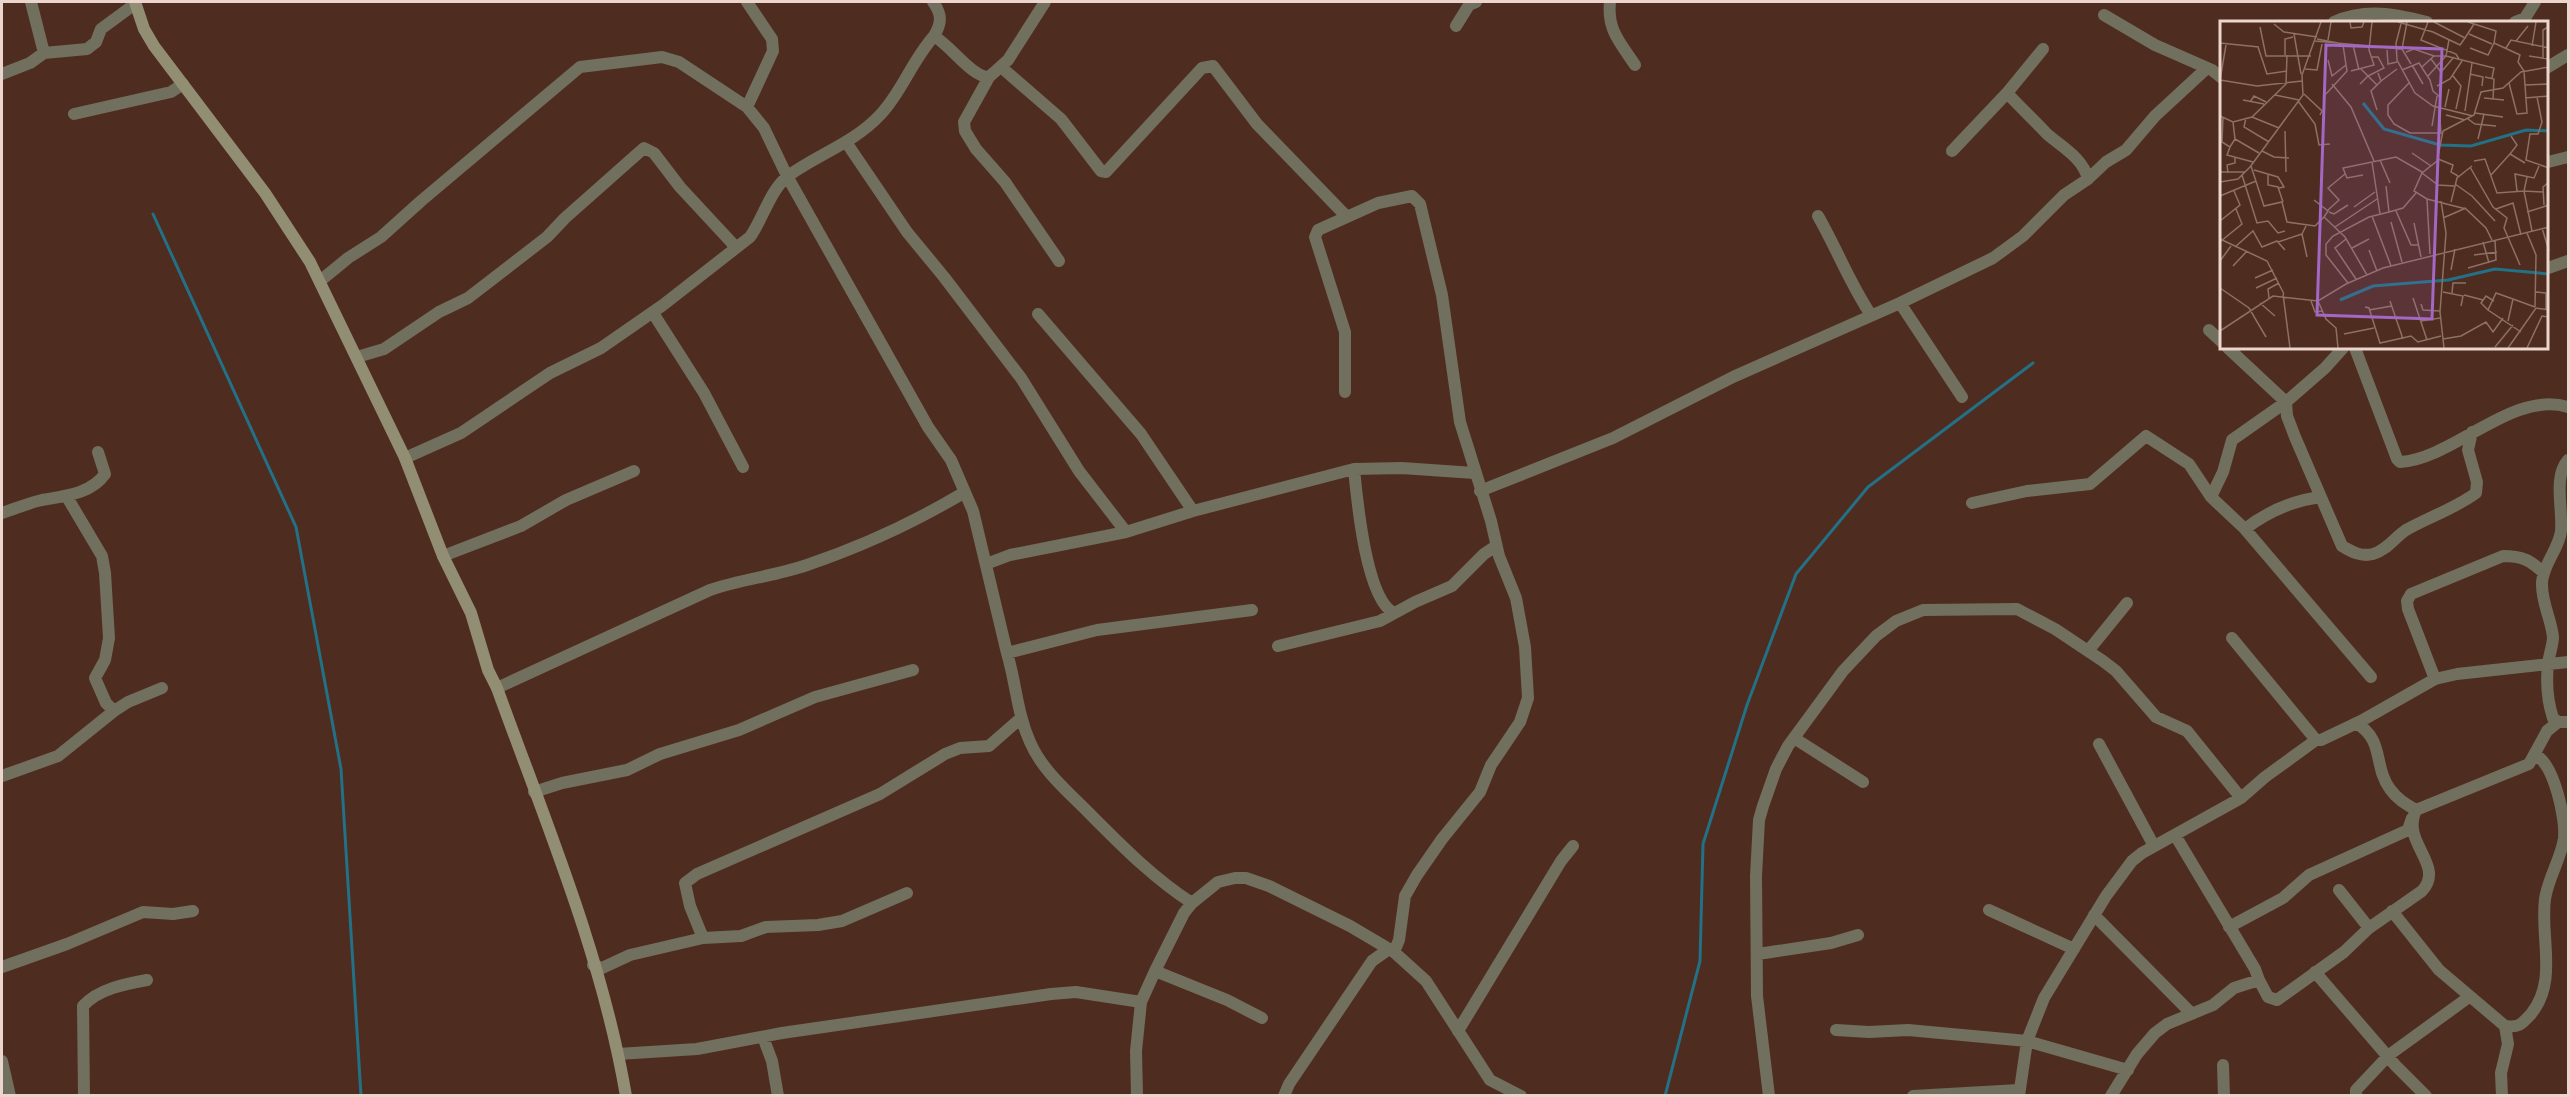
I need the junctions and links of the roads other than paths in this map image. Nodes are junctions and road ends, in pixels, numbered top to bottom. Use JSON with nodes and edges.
{"nodes":[{"id":1,"x":31,"y":2,"type":"edge"},
{"id":2,"x":747,"y":2,"type":"edge"},
{"id":3,"x":933,"y":2,"type":"edge"},
{"id":4,"x":1046,"y":2,"type":"edge"},
{"id":5,"x":1476,"y":2,"type":"edge"},
{"id":6,"x":1610,"y":2,"type":"edge"},
{"id":7,"x":2535,"y":2,"type":"edge"},
{"id":8,"x":135,"y":3,"type":"edge"},
{"id":9,"x":2104,"y":15,"type":"dead end"},
{"id":10,"x":2337,"y":21,"type":"edge"},
{"id":11,"x":2423,"y":21,"type":"edge"},
{"id":12,"x":2518,"y":21,"type":"edge"},
{"id":13,"x":1456,"y":26,"type":"dead end"},
{"id":14,"x":934,"y":36,"type":"junction"},
{"id":15,"x":2043,"y":49,"type":"dead end"},
{"id":16,"x":44,"y":53,"type":"junction"},
{"id":17,"x":2568,"y":55,"type":"edge"},
{"id":18,"x":1635,"y":64,"type":"dead end"},
{"id":19,"x":2549,"y":66,"type":"edge"},
{"id":20,"x":1001,"y":67,"type":"junction"},
{"id":21,"x":2207,"y":68,"type":"junction"},
{"id":22,"x":2,"y":74,"type":"edge"},
{"id":23,"x":988,"y":76,"type":"junction"},
{"id":24,"x":2220,"y":77,"type":"edge"},
{"id":25,"x":183,"y":84,"type":"junction"},
{"id":26,"x":2007,"y":93,"type":"junction"},
{"id":27,"x":747,"y":107,"type":"junction"},
{"id":28,"x":74,"y":114,"type":"dead end"},
{"id":29,"x":846,"y":142,"type":"junction"},
{"id":30,"x":1952,"y":151,"type":"dead end"},
{"id":31,"x":2568,"y":157,"type":"edge"},
{"id":32,"x":2549,"y":162,"type":"edge"},
{"id":33,"x":787,"y":176,"type":"junction"},
{"id":34,"x":2088,"y":179,"type":"junction"},
{"id":35,"x":1818,"y":216,"type":"dead end"},
{"id":36,"x":1347,"y":217,"type":"junction"},
{"id":37,"x":734,"y":249,"type":"junction"},
{"id":38,"x":1059,"y":261,"type":"dead end"},
{"id":39,"x":2568,"y":261,"type":"edge"},
{"id":40,"x":2549,"y":266,"type":"edge"},
{"id":41,"x":320,"y":281,"type":"junction"},
{"id":42,"x":1900,"y":303,"type":"junction"},
{"id":43,"x":653,"y":313,"type":"junction"},
{"id":44,"x":1038,"y":315,"type":"dead end"},
{"id":45,"x":1871,"y":315,"type":"junction"},
{"id":46,"x":2209,"y":330,"type":"dead end"},
{"id":47,"x":2220,"y":340,"type":"edge"},
{"id":48,"x":2230,"y":350,"type":"edge"},
{"id":49,"x":2341,"y":350,"type":"edge"},
{"id":50,"x":2356,"y":350,"type":"edge"},
{"id":51,"x":357,"y":357,"type":"junction"},
{"id":52,"x":1346,"y":392,"type":"dead end"},
{"id":53,"x":1962,"y":398,"type":"dead end"},
{"id":54,"x":2286,"y":402,"type":"junction"},
{"id":55,"x":2568,"y":407,"type":"edge"},
{"id":56,"x":2472,"y":432,"type":"junction"},
{"id":57,"x":98,"y":452,"type":"dead end"},
{"id":58,"x":405,"y":458,"type":"junction"},
{"id":59,"x":2568,"y":460,"type":"edge"},
{"id":60,"x":743,"y":467,"type":"dead end"},
{"id":61,"x":1354,"y":469,"type":"junction"},
{"id":62,"x":634,"y":471,"type":"dead end"},
{"id":63,"x":1474,"y":472,"type":"junction"},
{"id":64,"x":1480,"y":491,"type":"junction"},
{"id":65,"x":965,"y":492,"type":"junction"},
{"id":66,"x":67,"y":496,"type":"junction"},
{"id":67,"x":2211,"y":497,"type":"junction"},
{"id":68,"x":2320,"y":498,"type":"junction"},
{"id":69,"x":1972,"y":503,"type":"dead end"},
{"id":70,"x":1193,"y":511,"type":"junction"},
{"id":71,"x":2,"y":513,"type":"edge"},
{"id":72,"x":2245,"y":529,"type":"junction"},
{"id":73,"x":1126,"y":532,"type":"junction"},
{"id":74,"x":2564,"y":533,"type":"edge"},
{"id":75,"x":1496,"y":546,"type":"junction"},
{"id":76,"x":443,"y":556,"type":"junction"},
{"id":77,"x":986,"y":564,"type":"junction"},
{"id":78,"x":2544,"y":573,"type":"junction"},
{"id":79,"x":2127,"y":603,"type":"dead end"},
{"id":80,"x":1252,"y":610,"type":"dead end"},
{"id":81,"x":1394,"y":613,"type":"junction"},
{"id":82,"x":2232,"y":638,"type":"dead end"},
{"id":83,"x":1278,"y":646,"type":"dead end"},
{"id":84,"x":2088,"y":651,"type":"junction"},
{"id":85,"x":1007,"y":653,"type":"junction"},
{"id":86,"x":2568,"y":662,"type":"edge"},
{"id":87,"x":2548,"y":665,"type":"junction"},
{"id":88,"x":913,"y":670,"type":"dead end"},
{"id":89,"x":2371,"y":677,"type":"dead end"},
{"id":90,"x":2435,"y":679,"type":"junction"},
{"id":91,"x":162,"y":687,"type":"dead end"},
{"id":92,"x":497,"y":688,"type":"junction"},
{"id":93,"x":114,"y":711,"type":"junction"},
{"id":94,"x":1021,"y":718,"type":"junction"},
{"id":95,"x":2558,"y":722,"type":"edge"},
{"id":96,"x":2356,"y":723,"type":"junction"},
{"id":97,"x":1794,"y":738,"type":"junction"},
{"id":98,"x":2316,"y":740,"type":"junction"},
{"id":99,"x":2099,"y":744,"type":"dead end"},
{"id":100,"x":2535,"y":755,"type":"junction"},
{"id":101,"x":2,"y":776,"type":"edge"},
{"id":102,"x":1863,"y":782,"type":"dead end"},
{"id":103,"x":534,"y":792,"type":"junction"},
{"id":104,"x":2241,"y":798,"type":"junction"},
{"id":105,"x":2415,"y":813,"type":"junction"},
{"id":106,"x":2175,"y":835,"type":"junction"},
{"id":107,"x":1573,"y":846,"type":"dead end"},
{"id":108,"x":2154,"y":846,"type":"junction"},
{"id":109,"x":2339,"y":890,"type":"dead end"},
{"id":110,"x":907,"y":892,"type":"dead end"},
{"id":111,"x":1192,"y":903,"type":"junction"},
{"id":112,"x":1989,"y":910,"type":"dead end"},
{"id":113,"x":193,"y":911,"type":"dead end"},
{"id":114,"x":2392,"y":911,"type":"junction"},
{"id":115,"x":2094,"y":915,"type":"junction"},
{"id":116,"x":2229,"y":927,"type":"junction"},
{"id":117,"x":2368,"y":928,"type":"junction"},
{"id":118,"x":1858,"y":935,"type":"dead end"},
{"id":119,"x":703,"y":938,"type":"junction"},
{"id":120,"x":2074,"y":949,"type":"junction"},
{"id":121,"x":1392,"y":950,"type":"junction"},
{"id":122,"x":1758,"y":954,"type":"junction"},
{"id":123,"x":593,"y":965,"type":"junction"},
{"id":124,"x":2,"y":967,"type":"edge"},
{"id":125,"x":1155,"y":971,"type":"junction"},
{"id":126,"x":2315,"y":972,"type":"junction"},
{"id":127,"x":147,"y":980,"type":"dead end"},
{"id":128,"x":2259,"y":980,"type":"junction"},
{"id":129,"x":2469,"y":997,"type":"junction"},
{"id":130,"x":1141,"y":1002,"type":"junction"},
{"id":131,"x":2192,"y":1014,"type":"junction"},
{"id":132,"x":1262,"y":1018,"type":"dead end"},
{"id":133,"x":2505,"y":1026,"type":"junction"},
{"id":134,"x":1836,"y":1030,"type":"dead end"},
{"id":135,"x":1458,"y":1031,"type":"junction"},
{"id":136,"x":762,"y":1037,"type":"junction"},
{"id":137,"x":2027,"y":1041,"type":"junction"},
{"id":138,"x":618,"y":1054,"type":"junction"},
{"id":139,"x":2389,"y":1055,"type":"junction"},
{"id":140,"x":2,"y":1061,"type":"edge"},
{"id":141,"x":2223,"y":1065,"type":"dead end"},
{"id":142,"x":2128,"y":1070,"type":"junction"},
{"id":143,"x":2019,"y":1093,"type":"edge"},
{"id":144,"x":10,"y":1095,"type":"edge"},
{"id":145,"x":84,"y":1095,"type":"edge"},
{"id":146,"x":626,"y":1095,"type":"edge"},
{"id":147,"x":778,"y":1095,"type":"edge"},
{"id":148,"x":1137,"y":1095,"type":"edge"},
{"id":149,"x":1284,"y":1095,"type":"edge"},
{"id":150,"x":1521,"y":1095,"type":"edge"},
{"id":151,"x":1768,"y":1095,"type":"edge"},
{"id":152,"x":1913,"y":1095,"type":"edge"},
{"id":153,"x":2111,"y":1095,"type":"edge"},
{"id":154,"x":2224,"y":1095,"type":"edge"},
{"id":155,"x":2356,"y":1095,"type":"edge"},
{"id":156,"x":2426,"y":1095,"type":"edge"},
{"id":157,"x":2502,"y":1095,"type":"edge"}],
"edges":[{"from":1,"to":16,"type":"street"},
{"from":2,"to":27,"type":"street"},
{"from":3,"to":14,"type":"street"},
{"from":4,"to":20,"type":"street"},
{"from":5,"to":13,"type":"street"},
{"from":6,"to":18,"type":"street"},
{"from":7,"to":12,"type":"street"},
{"from":8,"to":16,"type":"street"},
{"from":8,"to":25,"type":"street"},
{"from":9,"to":21,"type":"street"},
{"from":10,"to":11,"type":"street"},
{"from":14,"to":23,"type":"street"},
{"from":14,"to":29,"type":"street"},
{"from":15,"to":26,"type":"street"},
{"from":16,"to":22,"type":"street"},
{"from":17,"to":19,"type":"street"},
{"from":20,"to":23,"type":"street"},
{"from":20,"to":36,"type":"street"},
{"from":21,"to":24,"type":"street"},
{"from":21,"to":34,"type":"street"},
{"from":23,"to":38,"type":"street"},
{"from":25,"to":28,"type":"street"},
{"from":25,"to":41,"type":"street"},
{"from":26,"to":30,"type":"street"},
{"from":26,"to":34,"type":"street"},
{"from":27,"to":33,"type":"street"},
{"from":27,"to":41,"type":"street"},
{"from":29,"to":33,"type":"street"},
{"from":29,"to":73,"type":"street"},
{"from":31,"to":32,"type":"street"},
{"from":33,"to":37,"type":"street"},
{"from":33,"to":65,"type":"street"},
{"from":34,"to":42,"type":"street"},
{"from":35,"to":45,"type":"street"},
{"from":36,"to":52,"type":"street"},
{"from":36,"to":63,"type":"street"},
{"from":37,"to":43,"type":"street"},
{"from":37,"to":51,"type":"street"},
{"from":39,"to":40,"type":"street"},
{"from":41,"to":51,"type":"street"},
{"from":42,"to":45,"type":"street"},
{"from":42,"to":53,"type":"street"},
{"from":43,"to":58,"type":"street"},
{"from":43,"to":60,"type":"street"},
{"from":44,"to":70,"type":"street"},
{"from":45,"to":64,"type":"street"},
{"from":46,"to":47,"type":"street"},
{"from":48,"to":54,"type":"street"},
{"from":49,"to":54,"type":"street"},
{"from":50,"to":56,"type":"street"},
{"from":51,"to":58,"type":"street"},
{"from":54,"to":67,"type":"street"},
{"from":54,"to":68,"type":"street"},
{"from":55,"to":56,"type":"street"},
{"from":56,"to":68,"type":"street"},
{"from":57,"to":66,"type":"street"},
{"from":58,"to":76,"type":"street"},
{"from":59,"to":74,"type":"street"},
{"from":61,"to":63,"type":"street"},
{"from":61,"to":70,"type":"street"},
{"from":61,"to":81,"type":"street"},
{"from":62,"to":76,"type":"street"},
{"from":63,"to":64,"type":"street"},
{"from":64,"to":75,"type":"street"},
{"from":65,"to":77,"type":"street"},
{"from":65,"to":92,"type":"street"},
{"from":66,"to":71,"type":"street"},
{"from":66,"to":93,"type":"street"},
{"from":67,"to":69,"type":"street"},
{"from":67,"to":72,"type":"street"},
{"from":68,"to":72,"type":"street"},
{"from":70,"to":73,"type":"street"},
{"from":72,"to":89,"type":"street"},
{"from":73,"to":77,"type":"street"},
{"from":74,"to":78,"type":"street"},
{"from":75,"to":81,"type":"street"},
{"from":75,"to":121,"type":"street"},
{"from":76,"to":92,"type":"street"},
{"from":77,"to":85,"type":"street"},
{"from":78,"to":87,"type":"street"},
{"from":78,"to":90,"type":"street"},
{"from":79,"to":84,"type":"street"},
{"from":80,"to":85,"type":"street"},
{"from":81,"to":83,"type":"street"},
{"from":82,"to":98,"type":"street"},
{"from":84,"to":97,"type":"street"},
{"from":84,"to":104,"type":"street"},
{"from":85,"to":94,"type":"street"},
{"from":86,"to":87,"type":"street"},
{"from":87,"to":90,"type":"street"},
{"from":87,"to":95,"type":"street"},
{"from":88,"to":103,"type":"street"},
{"from":90,"to":96,"type":"street"},
{"from":91,"to":93,"type":"street"},
{"from":92,"to":103,"type":"street"},
{"from":93,"to":101,"type":"street"},
{"from":94,"to":111,"type":"street"},
{"from":94,"to":119,"type":"street"},
{"from":95,"to":100,"type":"street"},
{"from":96,"to":98,"type":"street"},
{"from":96,"to":105,"type":"street"},
{"from":97,"to":102,"type":"street"},
{"from":97,"to":122,"type":"street"},
{"from":98,"to":104,"type":"street"},
{"from":99,"to":108,"type":"street"},
{"from":100,"to":105,"type":"street"},
{"from":100,"to":133,"type":"street"},
{"from":103,"to":123,"type":"street"},
{"from":104,"to":106,"type":"street"},
{"from":105,"to":114,"type":"street"},
{"from":105,"to":116,"type":"street"},
{"from":106,"to":108,"type":"street"},
{"from":106,"to":116,"type":"street"},
{"from":107,"to":135,"type":"street"},
{"from":108,"to":115,"type":"street"},
{"from":109,"to":117,"type":"street"},
{"from":110,"to":119,"type":"street"},
{"from":111,"to":121,"type":"street"},
{"from":111,"to":125,"type":"street"},
{"from":112,"to":120,"type":"street"},
{"from":113,"to":124,"type":"street"},
{"from":114,"to":117,"type":"street"},
{"from":114,"to":129,"type":"street"},
{"from":115,"to":120,"type":"street"},
{"from":115,"to":131,"type":"street"},
{"from":116,"to":128,"type":"street"},
{"from":117,"to":126,"type":"street"},
{"from":118,"to":122,"type":"street"},
{"from":119,"to":123,"type":"street"},
{"from":120,"to":137,"type":"street"},
{"from":121,"to":135,"type":"street"},
{"from":121,"to":149,"type":"street"},
{"from":122,"to":151,"type":"street"},
{"from":123,"to":138,"type":"street"},
{"from":125,"to":130,"type":"street"},
{"from":125,"to":132,"type":"street"},
{"from":126,"to":128,"type":"street"},
{"from":126,"to":139,"type":"street"},
{"from":127,"to":145,"type":"street"},
{"from":128,"to":131,"type":"street"},
{"from":129,"to":133,"type":"street"},
{"from":129,"to":139,"type":"street"},
{"from":130,"to":136,"type":"street"},
{"from":130,"to":148,"type":"street"},
{"from":131,"to":142,"type":"street"},
{"from":133,"to":157,"type":"street"},
{"from":134,"to":137,"type":"street"},
{"from":135,"to":150,"type":"street"},
{"from":136,"to":138,"type":"street"},
{"from":136,"to":147,"type":"street"},
{"from":137,"to":142,"type":"street"},
{"from":137,"to":143,"type":"street"},
{"from":138,"to":146,"type":"street"},
{"from":139,"to":155,"type":"street"},
{"from":139,"to":156,"type":"street"},
{"from":140,"to":144,"type":"street"},
{"from":141,"to":154,"type":"street"},
{"from":142,"to":153,"type":"street"},
{"from":143,"to":152,"type":"street"}]}
